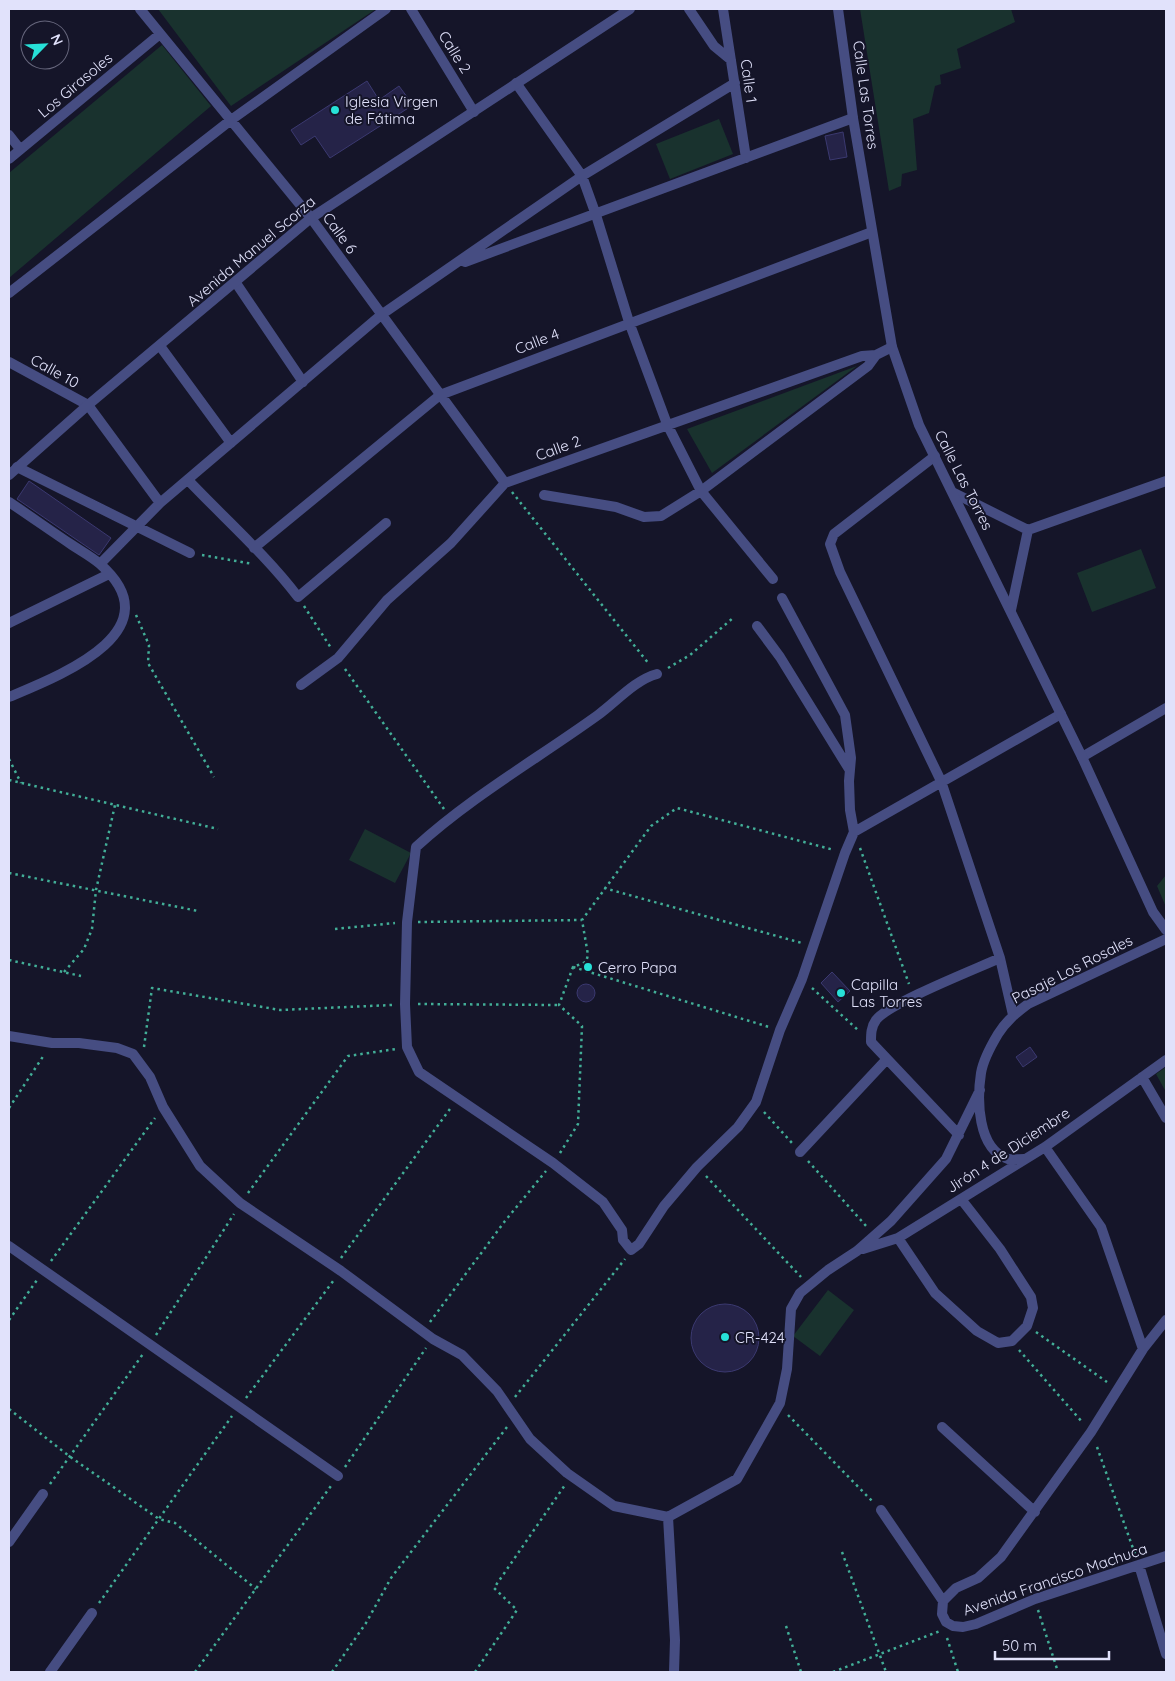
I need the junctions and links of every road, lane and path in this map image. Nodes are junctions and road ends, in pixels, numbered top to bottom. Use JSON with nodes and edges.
{"nodes":[{"id":1,"x":140,"y":9,"type":"edge"},
{"id":2,"x":386,"y":9,"type":"edge"},
{"id":3,"x":411,"y":9,"type":"edge"},
{"id":4,"x":630,"y":9,"type":"edge"},
{"id":5,"x":689,"y":9,"type":"edge"},
{"id":6,"x":723,"y":9,"type":"edge"},
{"id":7,"x":838,"y":9,"type":"edge"},
{"id":8,"x":160,"y":34,"type":"junction"},
{"id":9,"x":731,"y":60,"type":"junction"},
{"id":10,"x":516,"y":83,"type":"junction"},
{"id":11,"x":734,"y":83,"type":"junction"},
{"id":12,"x":474,"y":112,"type":"junction"},
{"id":13,"x":853,"y":118,"type":"junction"},
{"id":14,"x":231,"y":120,"type":"junction"},
{"id":15,"x":9,"y":136,"type":"edge"},
{"id":16,"x":20,"y":149,"type":"junction"},
{"id":17,"x":746,"y":158,"type":"junction"},
{"id":18,"x":9,"y":159,"type":"edge"},
{"id":19,"x":582,"y":176,"type":"junction"},
{"id":20,"x":596,"y":215,"type":"junction"},
{"id":21,"x":311,"y":218,"type":"junction"},
{"id":22,"x":872,"y":232,"type":"junction"},
{"id":23,"x":451,"y":267,"type":"junction"},
{"id":24,"x":236,"y":283,"type":"junction"},
{"id":25,"x":9,"y":293,"type":"edge"},
{"id":26,"x":381,"y":314,"type":"junction"},
{"id":27,"x":629,"y":322,"type":"junction"},
{"id":28,"x":160,"y":346,"type":"junction"},
{"id":29,"x":892,"y":347,"type":"junction"},
{"id":30,"x":876,"y":355,"type":"junction"},
{"id":31,"x":9,"y":362,"type":"edge"},
{"id":32,"x":303,"y":382,"type":"junction"},
{"id":33,"x":440,"y":395,"type":"junction"},
{"id":34,"x":88,"y":406,"type":"junction"},
{"id":35,"x":667,"y":424,"type":"junction"},
{"id":36,"x":231,"y":443,"type":"junction"},
{"id":37,"x":936,"y":456,"type":"junction"},
{"id":38,"x":18,"y":467,"type":"junction"},
{"id":39,"x":9,"y":475,"type":"edge"},
{"id":40,"x":188,"y":480,"type":"junction"},
{"id":41,"x":1166,"y":481,"type":"edge"},
{"id":42,"x":505,"y":483,"type":"junction"},
{"id":43,"x":702,"y":491,"type":"junction"},
{"id":44,"x":954,"y":493,"type":"junction"},
{"id":45,"x":544,"y":495,"type":"dead end"},
{"id":46,"x":9,"y":502,"type":"edge"},
{"id":47,"x":160,"y":503,"type":"junction"},
{"id":48,"x":386,"y":523,"type":"dead end"},
{"id":49,"x":135,"y":527,"type":"junction"},
{"id":50,"x":1028,"y":530,"type":"junction"},
{"id":51,"x":254,"y":548,"type":"junction"},
{"id":52,"x":190,"y":553,"type":"joint"},
{"id":53,"x":100,"y":564,"type":"junction"},
{"id":54,"x":277,"y":569,"type":"junction"},
{"id":55,"x":109,"y":574,"type":"junction"},
{"id":56,"x":773,"y":579,"type":"dead end"},
{"id":57,"x":122,"y":590,"type":"junction"},
{"id":58,"x":298,"y":597,"type":"junction"},
{"id":59,"x":782,"y":598,"type":"dead end"},
{"id":60,"x":1011,"y":610,"type":"junction"},
{"id":61,"x":733,"y":618,"type":"dead end"},
{"id":62,"x":9,"y":623,"type":"edge"},
{"id":63,"x":757,"y":626,"type":"dead end"},
{"id":64,"x":338,"y":658,"type":"junction"},
{"id":65,"x":658,"y":674,"type":"junction"},
{"id":66,"x":301,"y":685,"type":"dead end"},
{"id":67,"x":9,"y":697,"type":"edge"},
{"id":68,"x":1166,"y":708,"type":"edge"},
{"id":69,"x":1061,"y":714,"type":"junction"},
{"id":70,"x":9,"y":758,"type":"edge"},
{"id":71,"x":1082,"y":758,"type":"junction"},
{"id":72,"x":849,"y":769,"type":"junction"},
{"id":73,"x":214,"y":777,"type":"dead end"},
{"id":74,"x":9,"y":780,"type":"edge"},
{"id":75,"x":941,"y":781,"type":"junction"},
{"id":76,"x":21,"y":783,"type":"junction"},
{"id":77,"x":115,"y":805,"type":"junction"},
{"id":78,"x":450,"y":817,"type":"junction"},
{"id":79,"x":218,"y":829,"type":"dead end"},
{"id":80,"x":854,"y":832,"type":"junction"},
{"id":81,"x":845,"y":853,"type":"junction"},
{"id":82,"x":9,"y":873,"type":"edge"},
{"id":83,"x":604,"y":888,"type":"junction"},
{"id":84,"x":96,"y":890,"type":"junction"},
{"id":85,"x":198,"y":911,"type":"dead end"},
{"id":86,"x":582,"y":920,"type":"junction"},
{"id":87,"x":407,"y":922,"type":"junction"},
{"id":88,"x":335,"y":929,"type":"dead end"},
{"id":89,"x":1166,"y":930,"type":"edge"},
{"id":90,"x":1166,"y":939,"type":"edge"},
{"id":91,"x":813,"y":946,"type":"junction"},
{"id":92,"x":1000,"y":958,"type":"junction"},
{"id":93,"x":9,"y":960,"type":"edge"},
{"id":94,"x":573,"y":967,"type":"junction"},
{"id":95,"x":64,"y":972,"type":"junction"},
{"id":96,"x":81,"y":976,"type":"dead end"},
{"id":97,"x":802,"y":979,"type":"junction"},
{"id":98,"x":916,"y":996,"type":"junction"},
{"id":99,"x":405,"y":1004,"type":"junction"},
{"id":100,"x":559,"y":1005,"type":"junction"},
{"id":101,"x":1013,"y":1015,"type":"junction"},
{"id":102,"x":780,"y":1030,"type":"junction"},
{"id":103,"x":9,"y":1036,"type":"edge"},
{"id":104,"x":872,"y":1042,"type":"junction"},
{"id":105,"x":52,"y":1044,"type":"junction"},
{"id":106,"x":407,"y":1047,"type":"junction"},
{"id":107,"x":887,"y":1059,"type":"junction"},
{"id":108,"x":1166,"y":1060,"type":"edge"},
{"id":109,"x":142,"y":1066,"type":"junction"},
{"id":110,"x":1142,"y":1077,"type":"junction"},
{"id":111,"x":980,"y":1090,"type":"junction"},
{"id":112,"x":457,"y":1099,"type":"junction"},
{"id":113,"x":756,"y":1102,"type":"junction"},
{"id":114,"x":163,"y":1106,"type":"junction"},
{"id":115,"x":9,"y":1108,"type":"edge"},
{"id":116,"x":1166,"y":1118,"type":"edge"},
{"id":117,"x":958,"y":1135,"type":"junction"},
{"id":118,"x":1045,"y":1147,"type":"junction"},
{"id":119,"x":800,"y":1152,"type":"junction"},
{"id":120,"x":1024,"y":1159,"type":"junction"},
{"id":121,"x":553,"y":1163,"type":"junction"},
{"id":122,"x":697,"y":1167,"type":"junction"},
{"id":123,"x":961,"y":1199,"type":"junction"},
{"id":124,"x":240,"y":1203,"type":"junction"},
{"id":125,"x":875,"y":1236,"type":"junction"},
{"id":126,"x":898,"y":1238,"type":"junction"},
{"id":127,"x":9,"y":1246,"type":"edge"},
{"id":128,"x":631,"y":1250,"type":"junction"},
{"id":129,"x":858,"y":1251,"type":"junction"},
{"id":130,"x":338,"y":1269,"type":"junction"},
{"id":131,"x":44,"y":1270,"type":"junction"},
{"id":132,"x":809,"y":1286,"type":"junction"},
{"id":133,"x":9,"y":1320,"type":"edge"},
{"id":134,"x":1166,"y":1320,"type":"edge"},
{"id":135,"x":1027,"y":1326,"type":"junction"},
{"id":136,"x":423,"y":1331,"type":"junction"},
{"id":137,"x":433,"y":1338,"type":"junction"},
{"id":138,"x":150,"y":1343,"type":"junction"},
{"id":139,"x":1143,"y":1349,"type":"junction"},
{"id":140,"x":1119,"y":1390,"type":"junction"},
{"id":141,"x":780,"y":1403,"type":"junction"},
{"id":142,"x":508,"y":1406,"type":"junction"},
{"id":143,"x":238,"y":1407,"type":"junction"},
{"id":144,"x":9,"y":1409,"type":"edge"},
{"id":145,"x":515,"y":1417,"type":"junction"},
{"id":146,"x":942,"y":1427,"type":"dead end"},
{"id":147,"x":69,"y":1456,"type":"junction"},
{"id":148,"x":338,"y":1476,"type":"junction"},
{"id":149,"x":572,"y":1476,"type":"junction"},
{"id":150,"x":43,"y":1494,"type":"joint"},
{"id":151,"x":881,"y":1510,"type":"joint"},
{"id":152,"x":1035,"y":1512,"type":"junction"},
{"id":153,"x":668,"y":1516,"type":"junction"},
{"id":154,"x":159,"y":1520,"type":"junction"},
{"id":155,"x":9,"y":1542,"type":"edge"},
{"id":156,"x":842,"y":1552,"type":"dead end"},
{"id":157,"x":1166,"y":1556,"type":"edge"},
{"id":158,"x":1139,"y":1565,"type":"junction"},
{"id":159,"x":256,"y":1589,"type":"junction"},
{"id":160,"x":1035,"y":1599,"type":"junction"},
{"id":161,"x":943,"y":1601,"type":"junction"},
{"id":162,"x":92,"y":1612,"type":"joint"},
{"id":163,"x":786,"y":1626,"type":"dead end"},
{"id":164,"x":880,"y":1654,"type":"junction"},
{"id":165,"x":1166,"y":1654,"type":"edge"},
{"id":166,"x":50,"y":1672,"type":"edge"},
{"id":167,"x":195,"y":1672,"type":"edge"},
{"id":168,"x":332,"y":1672,"type":"edge"},
{"id":169,"x":475,"y":1672,"type":"edge"},
{"id":170,"x":674,"y":1672,"type":"edge"},
{"id":171,"x":801,"y":1672,"type":"edge"},
{"id":172,"x":833,"y":1672,"type":"edge"},
{"id":173,"x":886,"y":1672,"type":"edge"},
{"id":174,"x":958,"y":1672,"type":"edge"},
{"id":175,"x":1058,"y":1672,"type":"edge"}],
"edges":[{"from":1,"to":8,"type":"street","name":"Calle 6"},
{"from":2,"to":14,"type":"street"},
{"from":3,"to":12,"type":"street","name":"Calle 2"},
{"from":4,"to":10,"type":"street","name":"Avenida Manuel Scorza"},
{"from":5,"to":9,"type":"street"},
{"from":6,"to":9,"type":"street","name":"Calle 1"},
{"from":7,"to":13,"type":"street","name":"Calle Las Torres"},
{"from":8,"to":14,"type":"street","name":"Calle 6"},
{"from":8,"to":16,"type":"street","name":"Los Girasoles"},
{"from":9,"to":11,"type":"street","name":"Calle 1"},
{"from":10,"to":12,"type":"street","name":"Avenida Manuel Scorza"},
{"from":10,"to":19,"type":"street"},
{"from":11,"to":17,"type":"street","name":"Calle 1"},
{"from":11,"to":19,"type":"street"},
{"from":12,"to":21,"type":"street","name":"Avenida Manuel Scorza"},
{"from":13,"to":17,"type":"street"},
{"from":13,"to":22,"type":"street","name":"Calle Las Torres"},
{"from":14,"to":21,"type":"street","name":"Calle 6"},
{"from":14,"to":25,"type":"street"},
{"from":15,"to":16,"type":"street"},
{"from":16,"to":18,"type":"street","name":"Los Girasoles"},
{"from":17,"to":20,"type":"street"},
{"from":19,"to":20,"type":"street"},
{"from":19,"to":23,"type":"street"},
{"from":20,"to":23,"type":"street"},
{"from":20,"to":27,"type":"street"},
{"from":21,"to":24,"type":"street","name":"Avenida Manuel Scorza"},
{"from":21,"to":26,"type":"street","name":"Calle 6"},
{"from":22,"to":27,"type":"street","name":"Calle 4"},
{"from":22,"to":29,"type":"street","name":"Calle Las Torres"},
{"from":23,"to":26,"type":"street"},
{"from":24,"to":28,"type":"street","name":"Avenida Manuel Scorza"},
{"from":24,"to":32,"type":"street"},
{"from":26,"to":32,"type":"street"},
{"from":26,"to":33,"type":"street","name":"Calle 6"},
{"from":27,"to":33,"type":"street","name":"Calle 4"},
{"from":27,"to":35,"type":"street"},
{"from":28,"to":34,"type":"street","name":"Avenida Manuel Scorza"},
{"from":28,"to":36,"type":"street"},
{"from":29,"to":30,"type":"street","name":"Calle 2"},
{"from":29,"to":37,"type":"street","name":"Calle Las Torres"},
{"from":30,"to":35,"type":"street","name":"Calle 2"},
{"from":30,"to":43,"type":"street"},
{"from":31,"to":34,"type":"street","name":"Calle 10"},
{"from":32,"to":36,"type":"street"},
{"from":33,"to":42,"type":"street","name":"Calle 6"},
{"from":33,"to":51,"type":"street","name":"Calle 4"},
{"from":34,"to":38,"type":"street","name":"Avenida Manuel Scorza"},
{"from":34,"to":47,"type":"street"},
{"from":35,"to":42,"type":"street","name":"Calle 2"},
{"from":35,"to":43,"type":"street"},
{"from":36,"to":40,"type":"street"},
{"from":37,"to":44,"type":"street","name":"Calle Las Torres"},
{"from":37,"to":75,"type":"street"},
{"from":38,"to":39,"type":"street","name":"Avenida Manuel Scorza"},
{"from":38,"to":49,"type":"street"},
{"from":40,"to":47,"type":"street"},
{"from":40,"to":51,"type":"street"},
{"from":41,"to":50,"type":"street"},
{"from":42,"to":64,"type":"street","name":"Calle 2"},
{"from":42,"to":65,"type":"path"},
{"from":43,"to":45,"type":"street"},
{"from":43,"to":56,"type":"street"},
{"from":44,"to":50,"type":"street"},
{"from":44,"to":60,"type":"street","name":"Calle Las Torres"},
{"from":46,"to":53,"type":"street"},
{"from":47,"to":49,"type":"street"},
{"from":48,"to":58,"type":"street"},
{"from":49,"to":52,"type":"street"},
{"from":49,"to":53,"type":"street"},
{"from":50,"to":60,"type":"street"},
{"from":51,"to":54,"type":"street"},
{"from":52,"to":54,"type":"path"},
{"from":53,"to":55,"type":"street"},
{"from":54,"to":58,"type":"street"},
{"from":55,"to":57,"type":"street"},
{"from":55,"to":62,"type":"street"},
{"from":57,"to":67,"type":"street"},
{"from":57,"to":73,"type":"path"},
{"from":58,"to":64,"type":"path"},
{"from":59,"to":72,"type":"street"},
{"from":60,"to":69,"type":"street","name":"Calle Las Torres"},
{"from":61,"to":65,"type":"path"},
{"from":63,"to":72,"type":"street"},
{"from":64,"to":66,"type":"street","name":"Calle 2"},
{"from":64,"to":78,"type":"path"},
{"from":65,"to":78,"type":"street"},
{"from":68,"to":71,"type":"street"},
{"from":69,"to":71,"type":"street","name":"Calle Las Torres"},
{"from":69,"to":75,"type":"street"},
{"from":70,"to":76,"type":"path"},
{"from":71,"to":89,"type":"street","name":"Calle Las Torres"},
{"from":72,"to":80,"type":"street"},
{"from":74,"to":76,"type":"path"},
{"from":75,"to":80,"type":"street"},
{"from":75,"to":92,"type":"street"},
{"from":76,"to":77,"type":"path"},
{"from":77,"to":79,"type":"path"},
{"from":77,"to":84,"type":"path"},
{"from":78,"to":87,"type":"street"},
{"from":80,"to":81,"type":"street"},
{"from":80,"to":98,"type":"path"},
{"from":81,"to":83,"type":"path"},
{"from":81,"to":91,"type":"street"},
{"from":82,"to":84,"type":"path"},
{"from":83,"to":86,"type":"path"},
{"from":83,"to":91,"type":"path"},
{"from":84,"to":85,"type":"path"},
{"from":84,"to":95,"type":"path"},
{"from":86,"to":87,"type":"path"},
{"from":86,"to":94,"type":"path"},
{"from":87,"to":88,"type":"path"},
{"from":87,"to":99,"type":"street"},
{"from":90,"to":101,"type":"street","name":"Pasaje Los Rosales"},
{"from":91,"to":97,"type":"street"},
{"from":92,"to":98,"type":"street"},
{"from":92,"to":101,"type":"street"},
{"from":93,"to":95,"type":"path"},
{"from":94,"to":100,"type":"path"},
{"from":94,"to":102,"type":"path"},
{"from":95,"to":96,"type":"path"},
{"from":97,"to":102,"type":"street"},
{"from":97,"to":104,"type":"path"},
{"from":98,"to":104,"type":"street"},
{"from":99,"to":100,"type":"path"},
{"from":99,"to":106,"type":"street"},
{"from":99,"to":109,"type":"path"},
{"from":100,"to":121,"type":"path"},
{"from":101,"to":111,"type":"street","name":"Pasaje Los Rosales"},
{"from":102,"to":113,"type":"street"},
{"from":103,"to":105,"type":"street"},
{"from":104,"to":107,"type":"street"},
{"from":105,"to":109,"type":"street"},
{"from":105,"to":115,"type":"path"},
{"from":106,"to":112,"type":"street"},
{"from":106,"to":124,"type":"path"},
{"from":107,"to":117,"type":"street"},
{"from":107,"to":119,"type":"street"},
{"from":108,"to":110,"type":"street","name":"Jirón 4 de Diciembre"},
{"from":109,"to":114,"type":"street"},
{"from":110,"to":116,"type":"street"},
{"from":110,"to":118,"type":"street","name":"Jirón 4 de Diciembre"},
{"from":111,"to":117,"type":"street","name":"Pasaje Los Rosales"},
{"from":111,"to":120,"type":"street","name":"Pasaje Los Rosales"},
{"from":112,"to":121,"type":"street"},
{"from":112,"to":130,"type":"path"},
{"from":113,"to":119,"type":"path"},
{"from":113,"to":122,"type":"street"},
{"from":114,"to":124,"type":"street"},
{"from":114,"to":131,"type":"path"},
{"from":117,"to":125,"type":"street","name":"Pasaje Los Rosales"},
{"from":118,"to":120,"type":"street","name":"Jirón 4 de Diciembre"},
{"from":118,"to":139,"type":"street"},
{"from":119,"to":125,"type":"path"},
{"from":120,"to":123,"type":"street","name":"Jirón 4 de Diciembre"},
{"from":121,"to":128,"type":"street"},
{"from":121,"to":136,"type":"path"},
{"from":122,"to":128,"type":"street"},
{"from":122,"to":132,"type":"path"},
{"from":123,"to":126,"type":"street","name":"Jirón 4 de Diciembre"},
{"from":123,"to":135,"type":"street"},
{"from":124,"to":130,"type":"street"},
{"from":124,"to":138,"type":"path"},
{"from":125,"to":129,"type":"street","name":"Pasaje Los Rosales"},
{"from":126,"to":129,"type":"street","name":"Jirón 4 de Diciembre"},
{"from":126,"to":135,"type":"street"},
{"from":127,"to":131,"type":"street"},
{"from":128,"to":142,"type":"path"},
{"from":129,"to":132,"type":"street","name":"Pasaje Los Rosales"},
{"from":130,"to":136,"type":"street"},
{"from":130,"to":143,"type":"path"},
{"from":131,"to":133,"type":"path"},
{"from":131,"to":138,"type":"street"},
{"from":132,"to":141,"type":"street","name":"Pasaje Los Rosales"},
{"from":134,"to":139,"type":"street"},
{"from":135,"to":140,"type":"path"},
{"from":136,"to":137,"type":"street"},
{"from":137,"to":142,"type":"street"},
{"from":137,"to":148,"type":"path"},
{"from":138,"to":143,"type":"street"},
{"from":138,"to":147,"type":"path"},
{"from":139,"to":140,"type":"street"},
{"from":140,"to":152,"type":"street"},
{"from":141,"to":151,"type":"path"},
{"from":141,"to":153,"type":"street","name":"Pasaje Los Rosales"},
{"from":142,"to":145,"type":"street"},
{"from":143,"to":148,"type":"street"},
{"from":143,"to":154,"type":"path"},
{"from":144,"to":147,"type":"path"},
{"from":145,"to":149,"type":"street"},
{"from":145,"to":168,"type":"path"},
{"from":146,"to":152,"type":"street"},
{"from":147,"to":150,"type":"path"},
{"from":147,"to":154,"type":"path"},
{"from":148,"to":159,"type":"path"},
{"from":149,"to":153,"type":"street"},
{"from":149,"to":169,"type":"path"},
{"from":150,"to":155,"type":"street"},
{"from":151,"to":161,"type":"street"},
{"from":152,"to":161,"type":"street"},
{"from":153,"to":170,"type":"street"},
{"from":154,"to":159,"type":"path"},
{"from":154,"to":162,"type":"path"},
{"from":156,"to":164,"type":"path"},
{"from":157,"to":158,"type":"street","name":"Avenida Francisco Machuca"},
{"from":158,"to":160,"type":"street","name":"Avenida Francisco Machuca"},
{"from":158,"to":165,"type":"street"},
{"from":159,"to":167,"type":"path"},
{"from":160,"to":161,"type":"street","name":"Avenida Francisco Machuca"},
{"from":160,"to":175,"type":"path"},
{"from":162,"to":166,"type":"street"},
{"from":163,"to":171,"type":"path"},
{"from":164,"to":172,"type":"path"},
{"from":164,"to":173,"type":"path"},
{"from":164,"to":174,"type":"path"}]}
